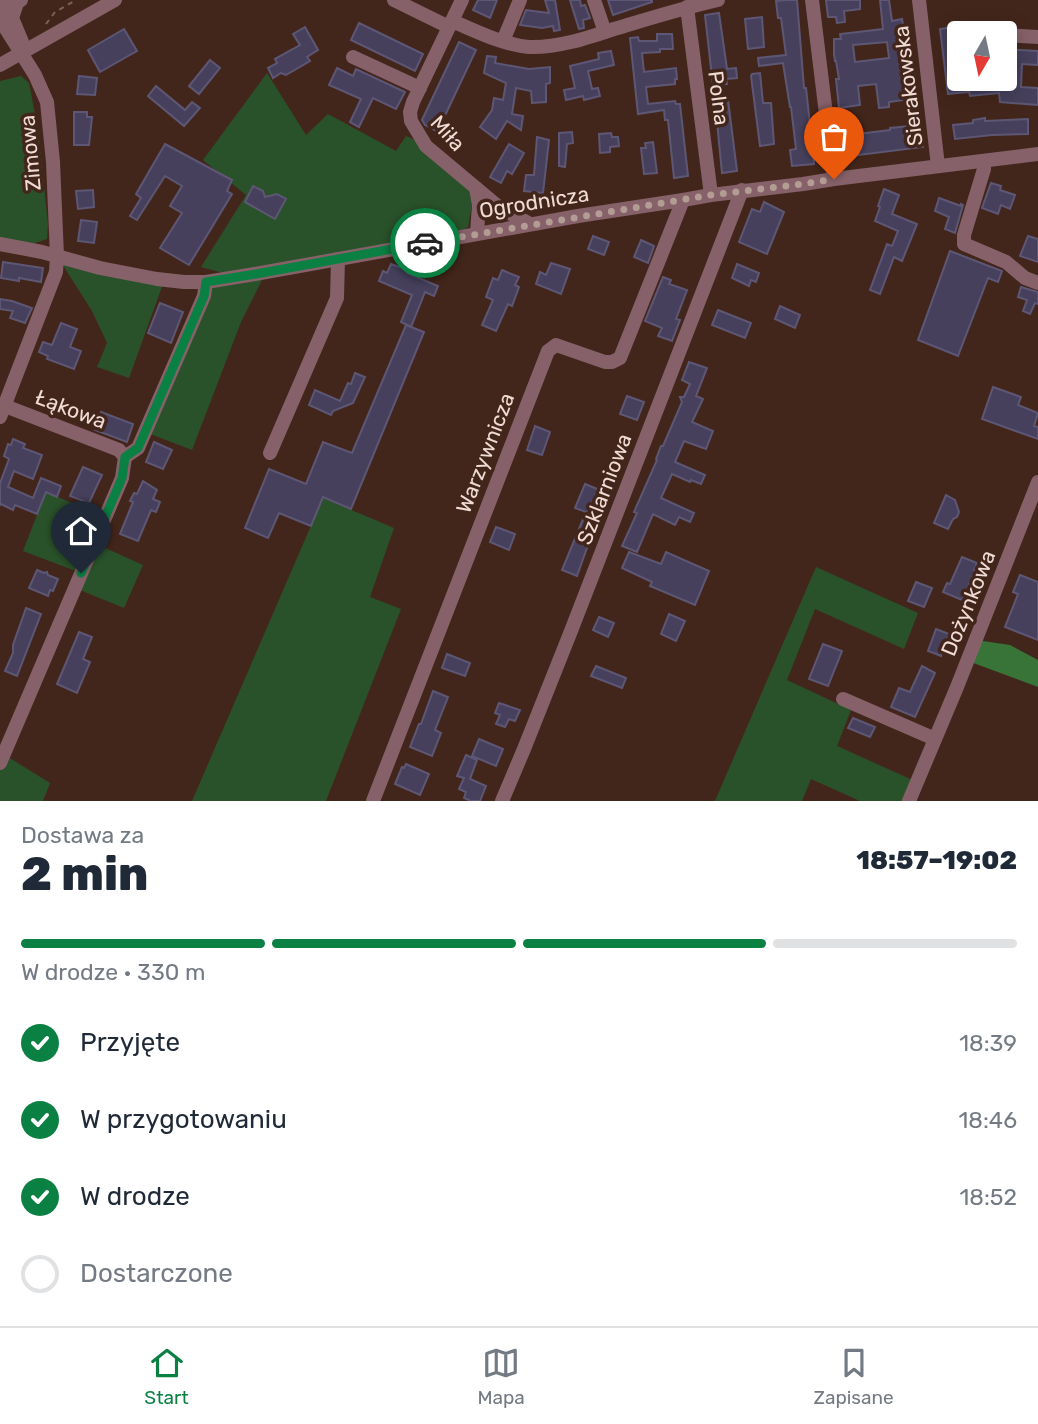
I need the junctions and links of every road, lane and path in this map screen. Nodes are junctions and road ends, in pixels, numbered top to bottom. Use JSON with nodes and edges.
{"nodes":[{"id":1,"x":4,"y":0,"type":"edge"},
{"id":2,"x":21,"y":0,"type":"edge"},
{"id":3,"x":76,"y":0,"type":"edge"},
{"id":4,"x":115,"y":0,"type":"edge"},
{"id":5,"x":394,"y":0,"type":"edge"},
{"id":6,"x":462,"y":0,"type":"edge"},
{"id":7,"x":520,"y":0,"type":"edge"},
{"id":8,"x":594,"y":0,"type":"edge"},
{"id":9,"x":718,"y":0,"type":"edge"},
{"id":10,"x":813,"y":0,"type":"edge"},
{"id":11,"x":919,"y":0,"type":"edge"},
{"id":12,"x":665,"y":7,"type":"edge"},
{"id":13,"x":687,"y":7,"type":"junction"},
{"id":14,"x":55,"y":12,"type":"dead end"},
{"id":15,"x":0,"y":21,"type":"edge"},
{"id":16,"x":451,"y":24,"type":"junction"},
{"id":17,"x":605,"y":32,"type":"junction"},
{"id":18,"x":1017,"y":35,"type":"edge"},
{"id":19,"x":1038,"y":37,"type":"edge"},
{"id":20,"x":503,"y":41,"type":"junction"},
{"id":21,"x":23,"y":51,"type":"junction"},
{"id":22,"x":353,"y":57,"type":"dead end"},
{"id":23,"x":0,"y":65,"type":"edge"},
{"id":24,"x":420,"y":88,"type":"junction"},
{"id":25,"x":1038,"y":154,"type":"edge"},
{"id":26,"x":984,"y":161,"type":"junction"},
{"id":27,"x":938,"y":166,"type":"junction"},
{"id":28,"x":834,"y":179,"type":"junction"},
{"id":29,"x":476,"y":188,"type":"junction"},
{"id":30,"x":742,"y":190,"type":"junction"},
{"id":31,"x":710,"y":195,"type":"junction"},
{"id":32,"x":683,"y":200,"type":"junction"},
{"id":33,"x":530,"y":224,"type":"junction"},
{"id":34,"x":477,"y":233,"type":"junction"},
{"id":35,"x":0,"y":244,"type":"edge"},
{"id":36,"x":57,"y":256,"type":"junction"},
{"id":37,"x":338,"y":259,"type":"junction"},
{"id":38,"x":206,"y":282,"type":"junction"},
{"id":39,"x":1038,"y":283,"type":"edge"},
{"id":40,"x":2,"y":412,"type":"edge"},
{"id":41,"x":270,"y":453,"type":"dead end"},
{"id":42,"x":125,"y":457,"type":"junction"},
{"id":43,"x":1038,"y":482,"type":"edge"},
{"id":44,"x":842,"y":699,"type":"dead end"},
{"id":45,"x":935,"y":739,"type":"junction"},
{"id":46,"x":0,"y":762,"type":"edge"},
{"id":47,"x":373,"y":801,"type":"edge"},
{"id":48,"x":502,"y":801,"type":"edge"},
{"id":49,"x":909,"y":801,"type":"edge"}],
"edges":[{"from":1,"to":15,"type":"street"},
{"from":2,"to":21,"type":"street"},
{"from":3,"to":14,"type":"path"},
{"from":4,"to":21,"type":"street"},
{"from":5,"to":16,"type":"street"},
{"from":6,"to":16,"type":"street","name":"Miła"},
{"from":7,"to":20,"type":"street"},
{"from":8,"to":17,"type":"street"},
{"from":9,"to":13,"type":"street"},
{"from":10,"to":28,"type":"street"},
{"from":11,"to":27,"type":"street","name":"Sierakowska"},
{"from":12,"to":13,"type":"street"},
{"from":12,"to":17,"type":"street"},
{"from":13,"to":31,"type":"street","name":"Polna"},
{"from":15,"to":21,"type":"street"},
{"from":16,"to":20,"type":"street"},
{"from":16,"to":24,"type":"street","name":"Miła"},
{"from":17,"to":20,"type":"street"},
{"from":18,"to":19,"type":"street"},
{"from":21,"to":23,"type":"street"},
{"from":21,"to":36,"type":"street","name":"Zimowa"},
{"from":22,"to":24,"type":"street"},
{"from":24,"to":29,"type":"street","name":"Miła"},
{"from":25,"to":26,"type":"street","name":"Ogrodnicza"},
{"from":26,"to":27,"type":"street","name":"Ogrodnicza"},
{"from":26,"to":39,"type":"street"},
{"from":27,"to":28,"type":"street","name":"Ogrodnicza"},
{"from":28,"to":30,"type":"street","name":"Ogrodnicza"},
{"from":29,"to":33,"type":"street","name":"Miła"},
{"from":29,"to":34,"type":"street"},
{"from":30,"to":31,"type":"street","name":"Ogrodnicza"},
{"from":30,"to":48,"type":"street","name":"Szklarniowa"},
{"from":31,"to":32,"type":"street","name":"Ogrodnicza"},
{"from":32,"to":33,"type":"street","name":"Ogrodnicza"},
{"from":32,"to":47,"type":"street","name":"Warzywnicza"},
{"from":33,"to":34,"type":"street","name":"Ogrodnicza"},
{"from":34,"to":37,"type":"street","name":"Ogrodnicza"},
{"from":35,"to":36,"type":"street","name":"Ogrodnicza"},
{"from":36,"to":38,"type":"street","name":"Ogrodnicza"},
{"from":36,"to":40,"type":"street","name":"Zimowa"},
{"from":37,"to":38,"type":"street","name":"Ogrodnicza"},
{"from":37,"to":41,"type":"street"},
{"from":38,"to":42,"type":"street"},
{"from":40,"to":42,"type":"street","name":"Łąkowa"},
{"from":42,"to":46,"type":"street"},
{"from":43,"to":45,"type":"street","name":"Dożynkowa"},
{"from":44,"to":45,"type":"street"},
{"from":45,"to":49,"type":"street","name":"Dożynkowa"}]}
